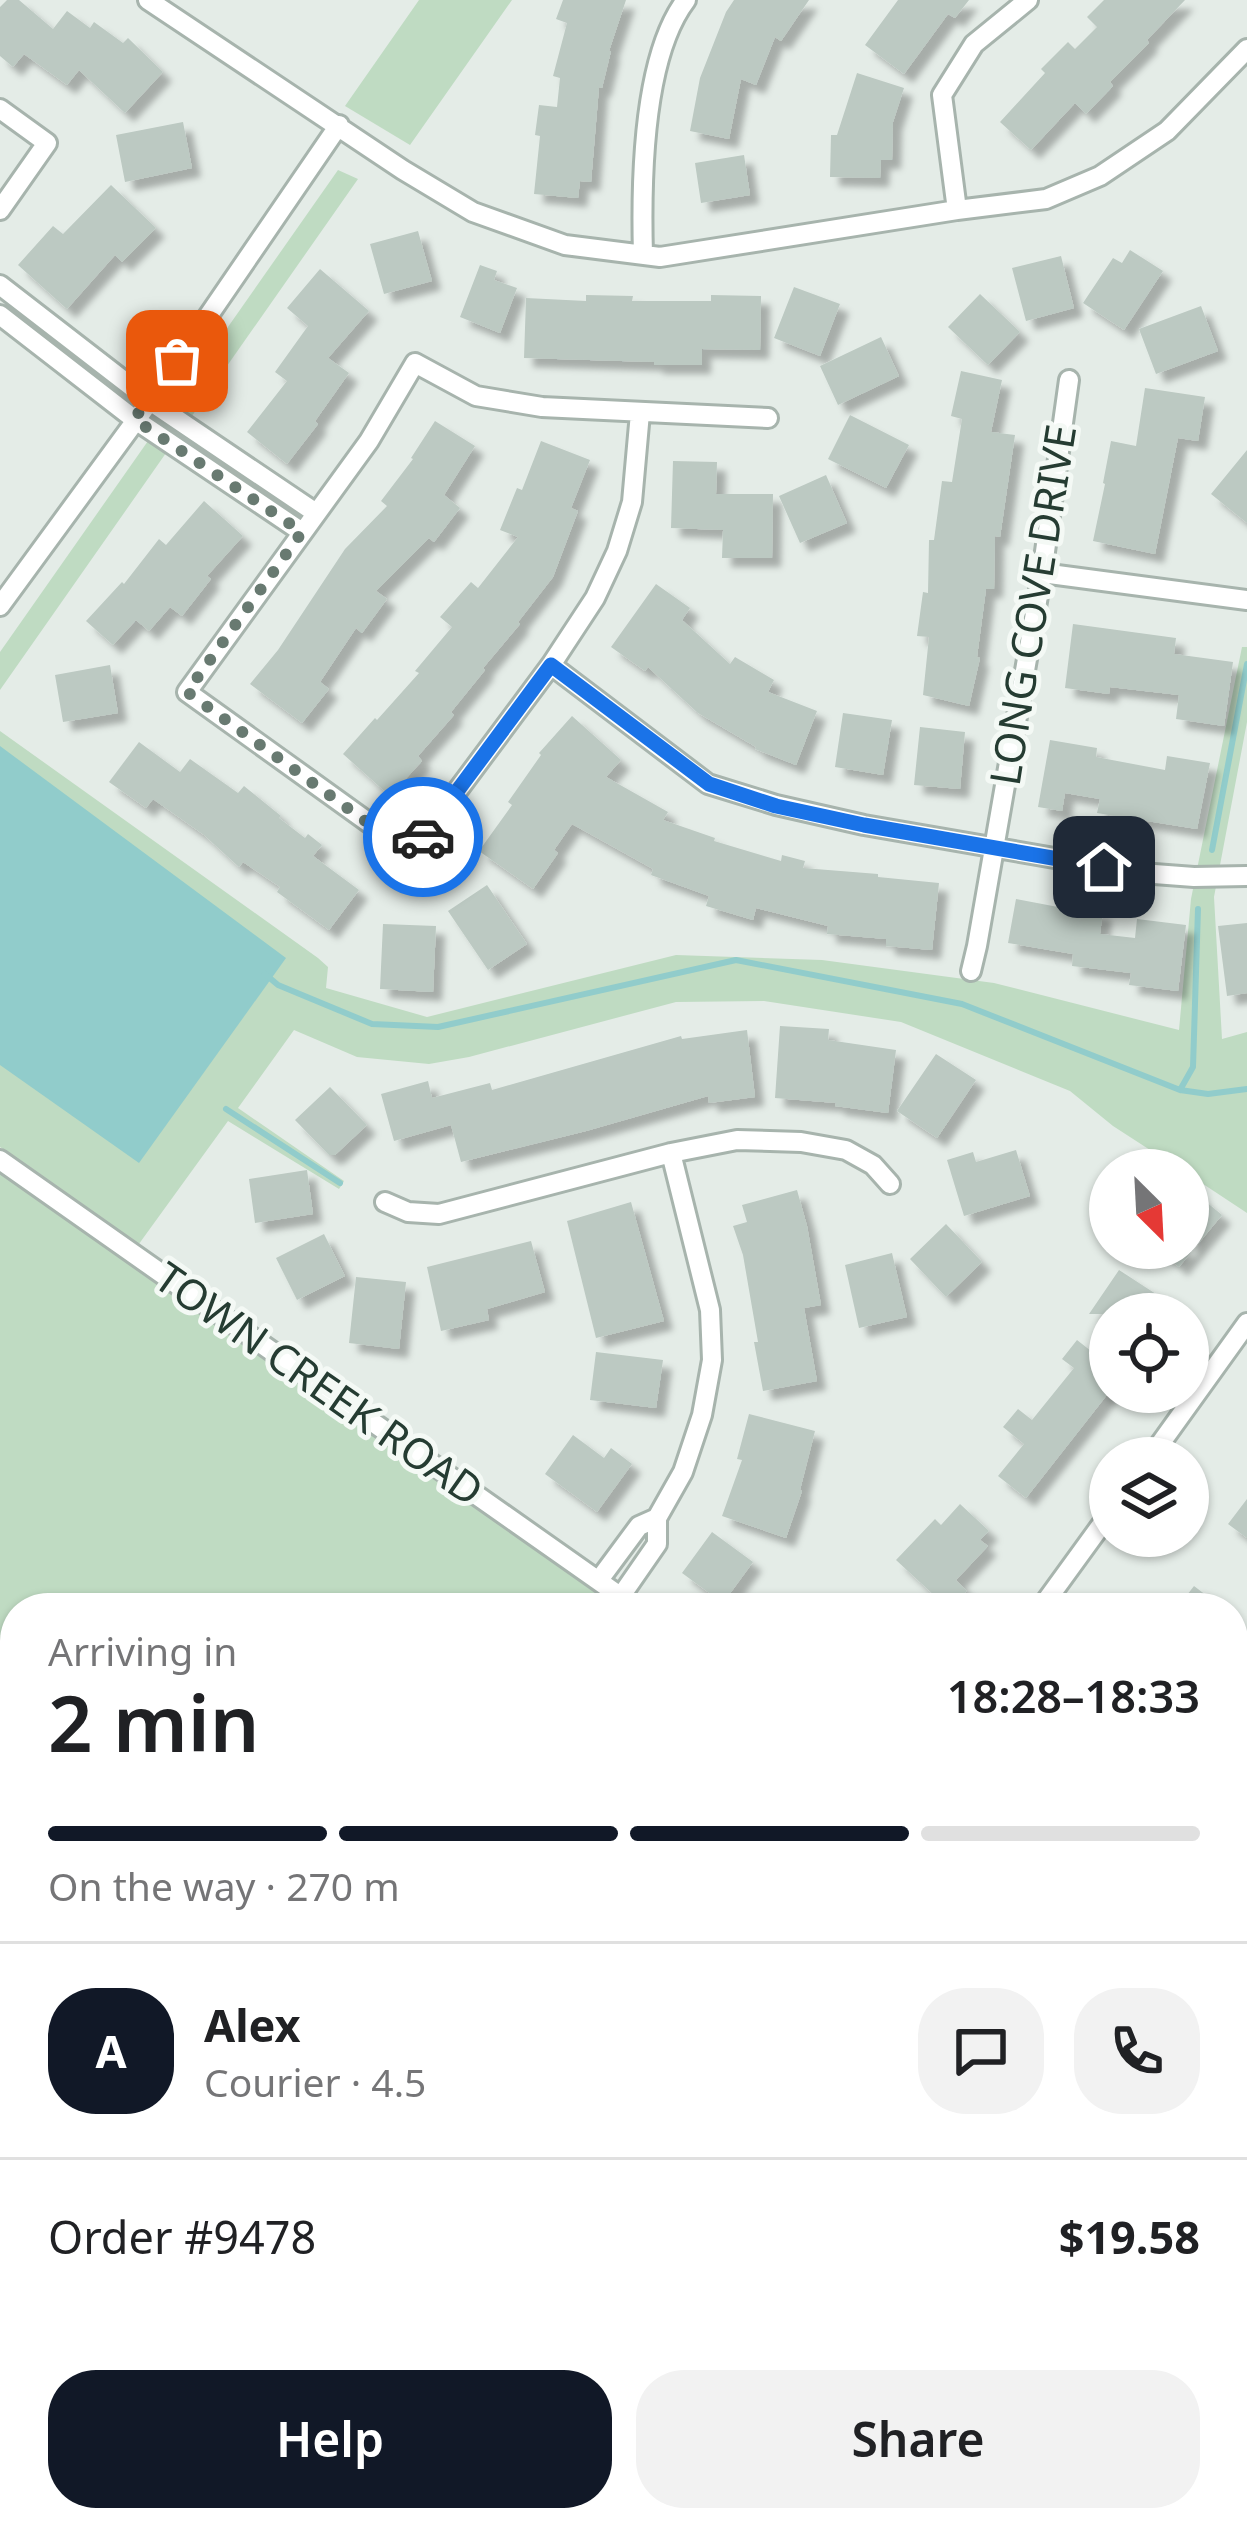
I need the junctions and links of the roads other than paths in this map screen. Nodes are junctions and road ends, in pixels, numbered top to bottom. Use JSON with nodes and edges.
{"nodes":[{"id":1,"x":148,"y":0,"type":"edge"},
{"id":2,"x":686,"y":0,"type":"edge"},
{"id":3,"x":1028,"y":0,"type":"edge"},
{"id":4,"x":1247,"y":49,"type":"edge"},
{"id":5,"x":0,"y":109,"type":"edge"},
{"id":6,"x":339,"y":125,"type":"junction"},
{"id":7,"x":958,"y":209,"type":"junction"},
{"id":8,"x":0,"y":210,"type":"edge"},
{"id":9,"x":644,"y":255,"type":"junction"},
{"id":10,"x":0,"y":285,"type":"edge"},
{"id":11,"x":0,"y":315,"type":"edge"},
{"id":12,"x":1069,"y":380,"type":"dead end"},
{"id":13,"x":150,"y":401,"type":"junction"},
{"id":14,"x":640,"y":413,"type":"junction"},
{"id":15,"x":768,"y":418,"type":"dead end"},
{"id":16,"x":134,"y":419,"type":"junction"},
{"id":17,"x":316,"y":513,"type":"junction"},
{"id":18,"x":302,"y":532,"type":"junction"},
{"id":19,"x":1042,"y":573,"type":"junction"},
{"id":20,"x":1247,"y":600,"type":"edge"},
{"id":21,"x":0,"y":606,"type":"edge"},
{"id":22,"x":551,"y":665,"type":"junction"},
{"id":23,"x":993,"y":849,"type":"junction"},
{"id":24,"x":1247,"y":876,"type":"edge"},
{"id":25,"x":970,"y":971,"type":"dead end"},
{"id":26,"x":670,"y":1153,"type":"junction"},
{"id":27,"x":0,"y":1160,"type":"edge"},
{"id":28,"x":890,"y":1184,"type":"dead end"},
{"id":29,"x":385,"y":1202,"type":"dead end"},
{"id":30,"x":1247,"y":1323,"type":"edge"},
{"id":31,"x":1165,"y":1437,"type":"edge"},
{"id":32,"x":657,"y":1518,"type":"junction"},
{"id":33,"x":1089,"y":1542,"type":"edge"},
{"id":34,"x":599,"y":1580,"type":"junction"},
{"id":35,"x":617,"y":1593,"type":"edge"},
{"id":36,"x":633,"y":1593,"type":"edge"},
{"id":37,"x":1052,"y":1593,"type":"edge"}],
"edges":[{"from":1,"to":6,"type":"street"},
{"from":2,"to":9,"type":"street"},
{"from":3,"to":7,"type":"street"},
{"from":4,"to":7,"type":"street"},
{"from":5,"to":8,"type":"street"},
{"from":6,"to":9,"type":"street"},
{"from":6,"to":13,"type":"street"},
{"from":7,"to":9,"type":"street"},
{"from":10,"to":13,"type":"street"},
{"from":11,"to":16,"type":"street"},
{"from":12,"to":19,"type":"street","name":"LONG COVE DRIVE"},
{"from":13,"to":16,"type":"street"},
{"from":13,"to":17,"type":"street"},
{"from":14,"to":15,"type":"street"},
{"from":14,"to":17,"type":"street"},
{"from":14,"to":22,"type":"street"},
{"from":16,"to":18,"type":"street"},
{"from":16,"to":21,"type":"street"},
{"from":17,"to":18,"type":"street"},
{"from":18,"to":22,"type":"street"},
{"from":19,"to":20,"type":"street"},
{"from":19,"to":23,"type":"street","name":"LONG COVE DRIVE"},
{"from":22,"to":23,"type":"street"},
{"from":23,"to":24,"type":"street"},
{"from":23,"to":25,"type":"street","name":"LONG COVE DRIVE"},
{"from":26,"to":28,"type":"street"},
{"from":26,"to":29,"type":"street"},
{"from":26,"to":32,"type":"street"},
{"from":27,"to":34,"type":"street","name":"TOWN CREEK ROAD"},
{"from":30,"to":31,"type":"street"},
{"from":32,"to":34,"type":"street"},
{"from":32,"to":36,"type":"street"},
{"from":33,"to":37,"type":"street"},
{"from":34,"to":35,"type":"street","name":"TOWN CREEK ROAD"}]}
